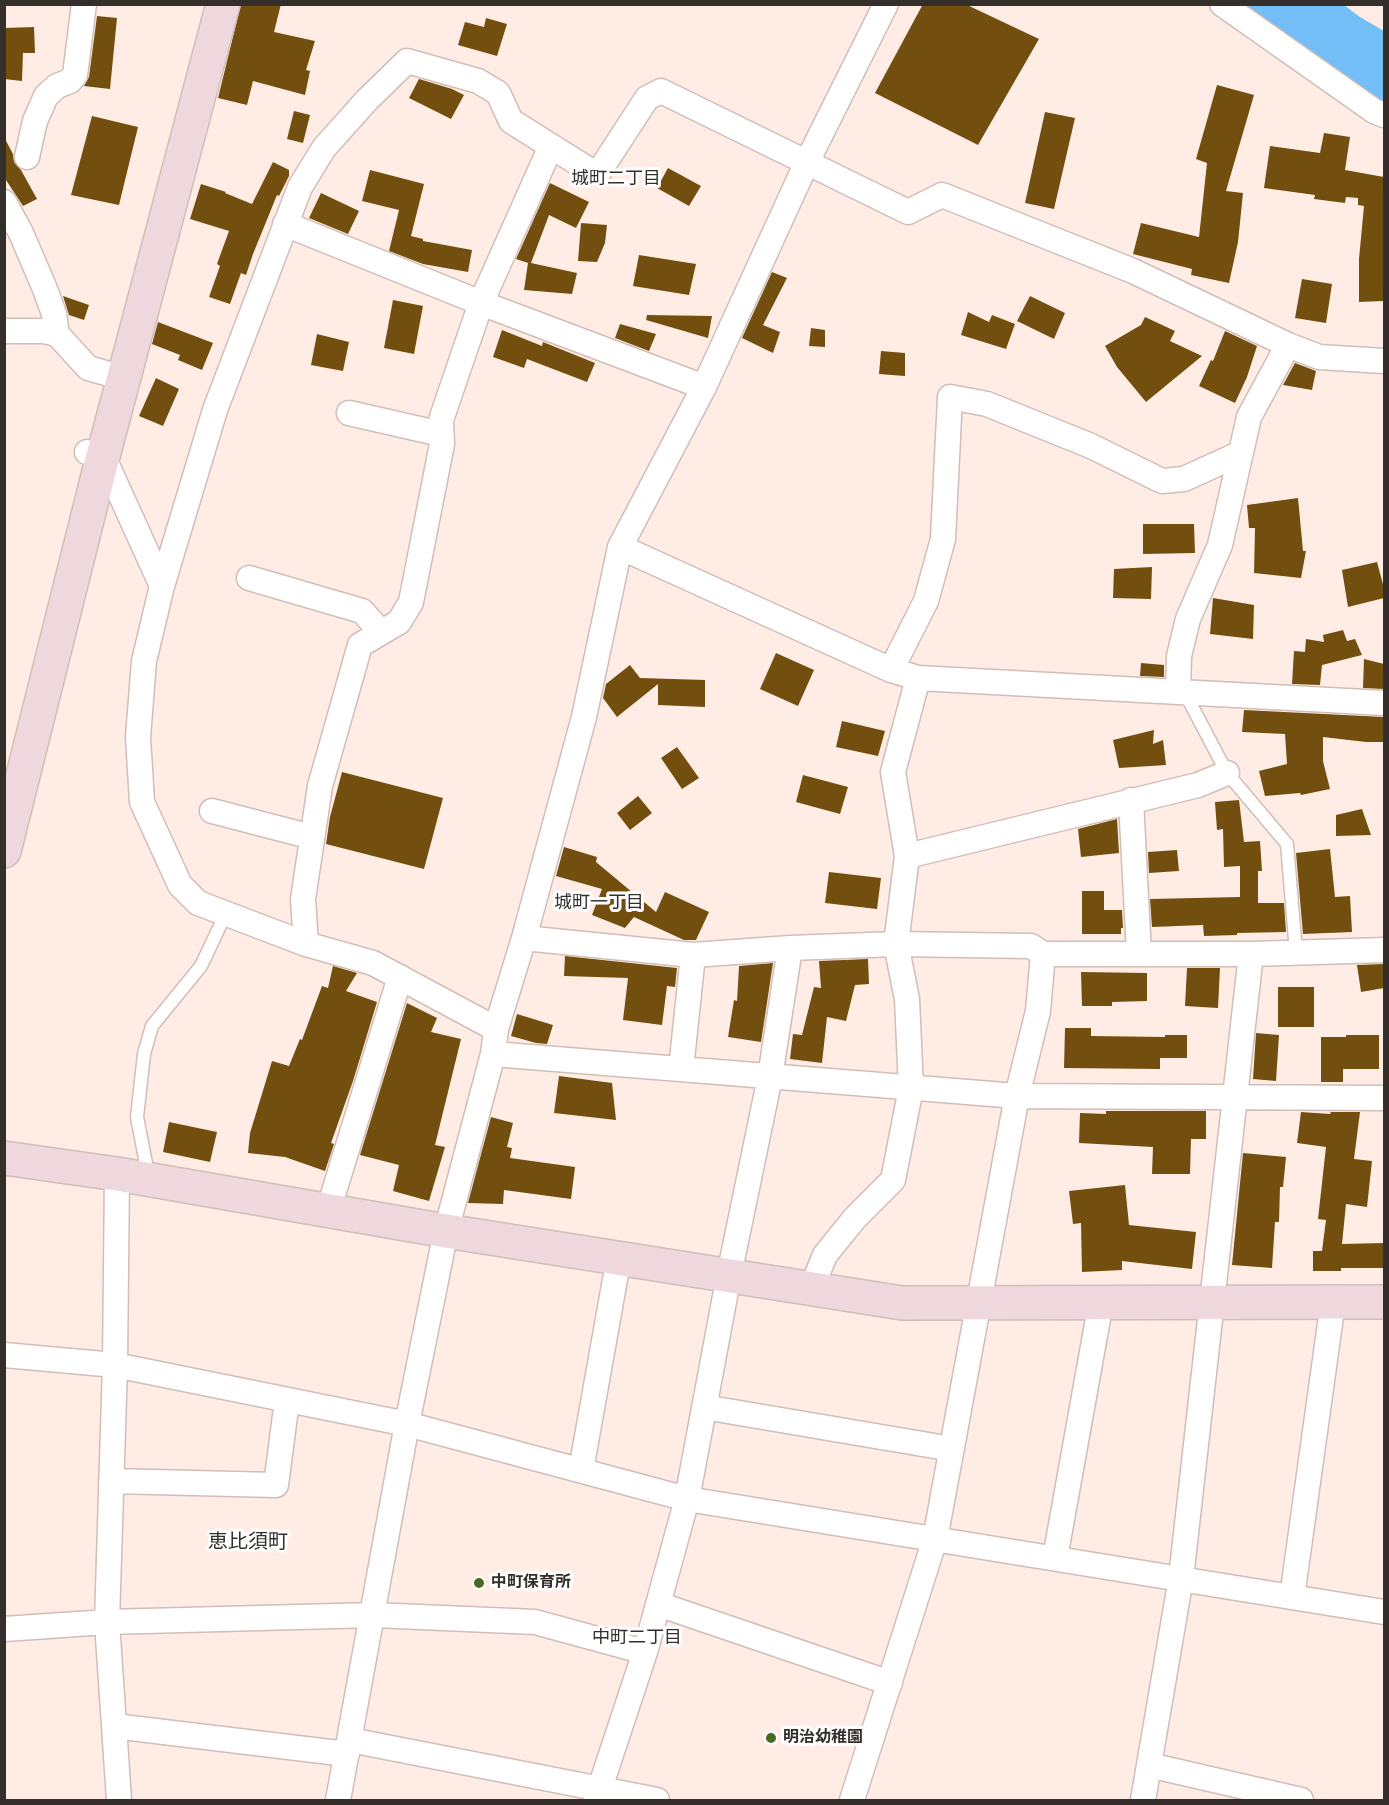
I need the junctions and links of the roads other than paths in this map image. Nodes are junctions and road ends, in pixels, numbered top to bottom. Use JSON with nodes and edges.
{"nodes":[{"id":1,"x":84,"y":4,"type":"edge"},
{"id":2,"x":204,"y":4,"type":"edge"},
{"id":3,"x":223,"y":4,"type":"edge"},
{"id":4,"x":886,"y":4,"type":"edge"},
{"id":5,"x":1222,"y":4,"type":"edge"},
{"id":6,"x":1384,"y":115,"type":"edge"},
{"id":7,"x":551,"y":146,"type":"junction"},
{"id":8,"x":27,"y":157,"type":"dead end"},
{"id":9,"x":807,"y":162,"type":"junction"},
{"id":10,"x":4,"y":202,"type":"edge"},
{"id":11,"x":285,"y":224,"type":"junction"},
{"id":12,"x":481,"y":303,"type":"junction"},
{"id":13,"x":4,"y":331,"type":"edge"},
{"id":14,"x":57,"y":334,"type":"junction"},
{"id":15,"x":1288,"y":345,"type":"junction"},
{"id":16,"x":1384,"y":361,"type":"edge"},
{"id":17,"x":115,"y":376,"type":"junction"},
{"id":18,"x":704,"y":387,"type":"junction"},
{"id":19,"x":349,"y":413,"type":"dead end"},
{"id":20,"x":441,"y":434,"type":"junction"},
{"id":21,"x":1241,"y":453,"type":"junction"},
{"id":22,"x":95,"y":454,"type":"junction"},
{"id":23,"x":620,"y":548,"type":"junction"},
{"id":24,"x":249,"y":578,"type":"dead end"},
{"id":25,"x":162,"y":586,"type":"junction"},
{"id":26,"x":381,"y":632,"type":"junction"},
{"id":27,"x":891,"y":670,"type":"junction"},
{"id":28,"x":918,"y":678,"type":"junction"},
{"id":29,"x":1182,"y":692,"type":"junction"},
{"id":30,"x":1384,"y":703,"type":"edge"},
{"id":31,"x":1227,"y":773,"type":"junction"},
{"id":32,"x":4,"y":778,"type":"edge"},
{"id":33,"x":1131,"y":800,"type":"junction"},
{"id":34,"x":212,"y":811,"type":"dead end"},
{"id":35,"x":312,"y":837,"type":"junction"},
{"id":36,"x":4,"y":851,"type":"edge"},
{"id":37,"x":907,"y":856,"type":"junction"},
{"id":38,"x":226,"y":914,"type":"junction"},
{"id":39,"x":524,"y":938,"type":"junction"},
{"id":40,"x":306,"y":944,"type":"junction"},
{"id":41,"x":896,"y":944,"type":"junction"},
{"id":42,"x":790,"y":948,"type":"junction"},
{"id":43,"x":1384,"y":950,"type":"edge"},
{"id":44,"x":1296,"y":952,"type":"junction"},
{"id":45,"x":1042,"y":954,"type":"junction"},
{"id":46,"x":1139,"y":954,"type":"junction"},
{"id":47,"x":1251,"y":954,"type":"junction"},
{"id":48,"x":693,"y":955,"type":"junction"},
{"id":49,"x":400,"y":977,"type":"junction"},
{"id":50,"x":496,"y":1029,"type":"junction"},
{"id":51,"x":493,"y":1054,"type":"junction"},
{"id":52,"x":681,"y":1070,"type":"junction"},
{"id":53,"x":770,"y":1077,"type":"junction"},
{"id":54,"x":911,"y":1088,"type":"junction"},
{"id":55,"x":1017,"y":1096,"type":"junction"},
{"id":56,"x":1236,"y":1096,"type":"junction"},
{"id":57,"x":1384,"y":1098,"type":"edge"},
{"id":58,"x":4,"y":1158,"type":"edge"},
{"id":59,"x":117,"y":1174,"type":"junction"},
{"id":60,"x":149,"y":1180,"type":"junction"},
{"id":61,"x":328,"y":1211,"type":"junction"},
{"id":62,"x":446,"y":1231,"type":"junction"},
{"id":63,"x":619,"y":1257,"type":"junction"},
{"id":64,"x":729,"y":1275,"type":"junction"},
{"id":65,"x":811,"y":1289,"type":"junction"},
{"id":66,"x":979,"y":1302,"type":"junction"},
{"id":67,"x":1101,"y":1302,"type":"junction"},
{"id":68,"x":1211,"y":1302,"type":"junction"},
{"id":69,"x":1333,"y":1302,"type":"junction"},
{"id":70,"x":1384,"y":1302,"type":"edge"},
{"id":71,"x":4,"y":1355,"type":"edge"},
{"id":72,"x":115,"y":1365,"type":"junction"},
{"id":73,"x":287,"y":1400,"type":"junction"},
{"id":74,"x":704,"y":1407,"type":"junction"},
{"id":75,"x":407,"y":1424,"type":"junction"},
{"id":76,"x":952,"y":1449,"type":"junction"},
{"id":77,"x":581,"y":1470,"type":"junction"},
{"id":78,"x":111,"y":1481,"type":"junction"},
{"id":79,"x":687,"y":1499,"type":"junction"},
{"id":80,"x":935,"y":1539,"type":"junction"},
{"id":81,"x":1055,"y":1558,"type":"junction"},
{"id":82,"x":1181,"y":1578,"type":"junction"},
{"id":83,"x":1292,"y":1597,"type":"junction"},
{"id":84,"x":658,"y":1604,"type":"junction"},
{"id":85,"x":1384,"y":1612,"type":"edge"},
{"id":86,"x":374,"y":1614,"type":"junction"},
{"id":87,"x":107,"y":1622,"type":"junction"},
{"id":88,"x":4,"y":1629,"type":"edge"},
{"id":89,"x":645,"y":1652,"type":"junction"},
{"id":90,"x":890,"y":1683,"type":"junction"},
{"id":91,"x":114,"y":1726,"type":"junction"},
{"id":92,"x":348,"y":1747,"type":"junction"},
{"id":93,"x":1149,"y":1765,"type":"junction"},
{"id":94,"x":598,"y":1795,"type":"edge"},
{"id":95,"x":119,"y":1800,"type":"edge"},
{"id":96,"x":338,"y":1800,"type":"edge"},
{"id":97,"x":657,"y":1800,"type":"edge"},
{"id":98,"x":852,"y":1800,"type":"edge"},
{"id":99,"x":1143,"y":1800,"type":"edge"},
{"id":100,"x":1301,"y":1800,"type":"edge"}],
"edges":[{"from":1,"to":8,"type":"street"},
{"from":2,"to":17,"type":"street"},
{"from":3,"to":17,"type":"street"},
{"from":4,"to":9,"type":"street"},
{"from":5,"to":6,"type":"street"},
{"from":7,"to":9,"type":"street"},
{"from":7,"to":11,"type":"street"},
{"from":7,"to":12,"type":"street"},
{"from":9,"to":15,"type":"street"},
{"from":9,"to":18,"type":"street"},
{"from":10,"to":14,"type":"street"},
{"from":11,"to":12,"type":"street"},
{"from":11,"to":25,"type":"street"},
{"from":12,"to":18,"type":"street"},
{"from":12,"to":20,"type":"street"},
{"from":13,"to":14,"type":"street"},
{"from":14,"to":17,"type":"street"},
{"from":15,"to":16,"type":"street"},
{"from":15,"to":21,"type":"street"},
{"from":17,"to":22,"type":"street"},
{"from":18,"to":23,"type":"street"},
{"from":19,"to":20,"type":"street"},
{"from":20,"to":26,"type":"street"},
{"from":21,"to":27,"type":"street"},
{"from":21,"to":29,"type":"street"},
{"from":22,"to":25,"type":"street"},
{"from":22,"to":32,"type":"street"},
{"from":22,"to":36,"type":"street"},
{"from":23,"to":27,"type":"street"},
{"from":23,"to":39,"type":"street"},
{"from":24,"to":26,"type":"street"},
{"from":25,"to":38,"type":"street"},
{"from":26,"to":35,"type":"street"},
{"from":27,"to":28,"type":"street"},
{"from":28,"to":29,"type":"street"},
{"from":28,"to":37,"type":"street"},
{"from":29,"to":30,"type":"street"},
{"from":29,"to":31,"type":"lane"},
{"from":31,"to":33,"type":"street"},
{"from":31,"to":44,"type":"lane"},
{"from":33,"to":37,"type":"street"},
{"from":33,"to":46,"type":"street"},
{"from":34,"to":35,"type":"street"},
{"from":35,"to":40,"type":"street"},
{"from":37,"to":41,"type":"street"},
{"from":38,"to":40,"type":"street"},
{"from":38,"to":60,"type":"lane"},
{"from":39,"to":48,"type":"street"},
{"from":39,"to":50,"type":"street"},
{"from":40,"to":49,"type":"street"},
{"from":41,"to":42,"type":"street"},
{"from":41,"to":45,"type":"street"},
{"from":41,"to":54,"type":"street"},
{"from":42,"to":48,"type":"street"},
{"from":42,"to":53,"type":"street"},
{"from":43,"to":44,"type":"street"},
{"from":44,"to":47,"type":"street"},
{"from":45,"to":46,"type":"street"},
{"from":45,"to":55,"type":"street"},
{"from":46,"to":47,"type":"street"},
{"from":47,"to":56,"type":"street"},
{"from":48,"to":52,"type":"street"},
{"from":49,"to":50,"type":"street"},
{"from":49,"to":61,"type":"street"},
{"from":50,"to":51,"type":"street"},
{"from":51,"to":52,"type":"street"},
{"from":51,"to":62,"type":"street"},
{"from":52,"to":53,"type":"street"},
{"from":53,"to":54,"type":"street"},
{"from":53,"to":64,"type":"street"},
{"from":54,"to":55,"type":"street"},
{"from":54,"to":65,"type":"street"},
{"from":55,"to":56,"type":"street"},
{"from":55,"to":66,"type":"street"},
{"from":56,"to":57,"type":"street"},
{"from":56,"to":68,"type":"street"},
{"from":58,"to":59,"type":"street"},
{"from":59,"to":60,"type":"street"},
{"from":59,"to":72,"type":"street"},
{"from":60,"to":61,"type":"street"},
{"from":61,"to":62,"type":"street"},
{"from":62,"to":63,"type":"street"},
{"from":62,"to":75,"type":"street"},
{"from":63,"to":64,"type":"street"},
{"from":63,"to":77,"type":"street"},
{"from":64,"to":65,"type":"street"},
{"from":64,"to":74,"type":"street"},
{"from":65,"to":66,"type":"street"},
{"from":66,"to":67,"type":"street"},
{"from":66,"to":76,"type":"street"},
{"from":67,"to":68,"type":"street"},
{"from":67,"to":81,"type":"street"},
{"from":68,"to":69,"type":"street"},
{"from":68,"to":82,"type":"street"},
{"from":69,"to":70,"type":"street"},
{"from":69,"to":83,"type":"street"},
{"from":71,"to":72,"type":"street"},
{"from":72,"to":73,"type":"street"},
{"from":72,"to":78,"type":"street"},
{"from":73,"to":75,"type":"street"},
{"from":73,"to":78,"type":"street"},
{"from":74,"to":76,"type":"street"},
{"from":74,"to":79,"type":"street"},
{"from":75,"to":77,"type":"street"},
{"from":75,"to":86,"type":"street"},
{"from":76,"to":80,"type":"street"},
{"from":77,"to":79,"type":"street"},
{"from":78,"to":87,"type":"street"},
{"from":79,"to":80,"type":"street"},
{"from":79,"to":84,"type":"street"},
{"from":80,"to":81,"type":"street"},
{"from":80,"to":90,"type":"street"},
{"from":81,"to":82,"type":"street"},
{"from":82,"to":83,"type":"street"},
{"from":82,"to":93,"type":"street"},
{"from":83,"to":85,"type":"street"},
{"from":84,"to":89,"type":"street"},
{"from":84,"to":90,"type":"street"},
{"from":86,"to":87,"type":"street"},
{"from":86,"to":89,"type":"street"},
{"from":86,"to":92,"type":"street"},
{"from":87,"to":88,"type":"street"},
{"from":87,"to":91,"type":"street"},
{"from":89,"to":94,"type":"street"},
{"from":90,"to":98,"type":"street"},
{"from":91,"to":92,"type":"street"},
{"from":91,"to":95,"type":"street"},
{"from":92,"to":94,"type":"street"},
{"from":92,"to":96,"type":"street"},
{"from":93,"to":99,"type":"street"},
{"from":93,"to":100,"type":"street"},
{"from":94,"to":97,"type":"street"}]}
